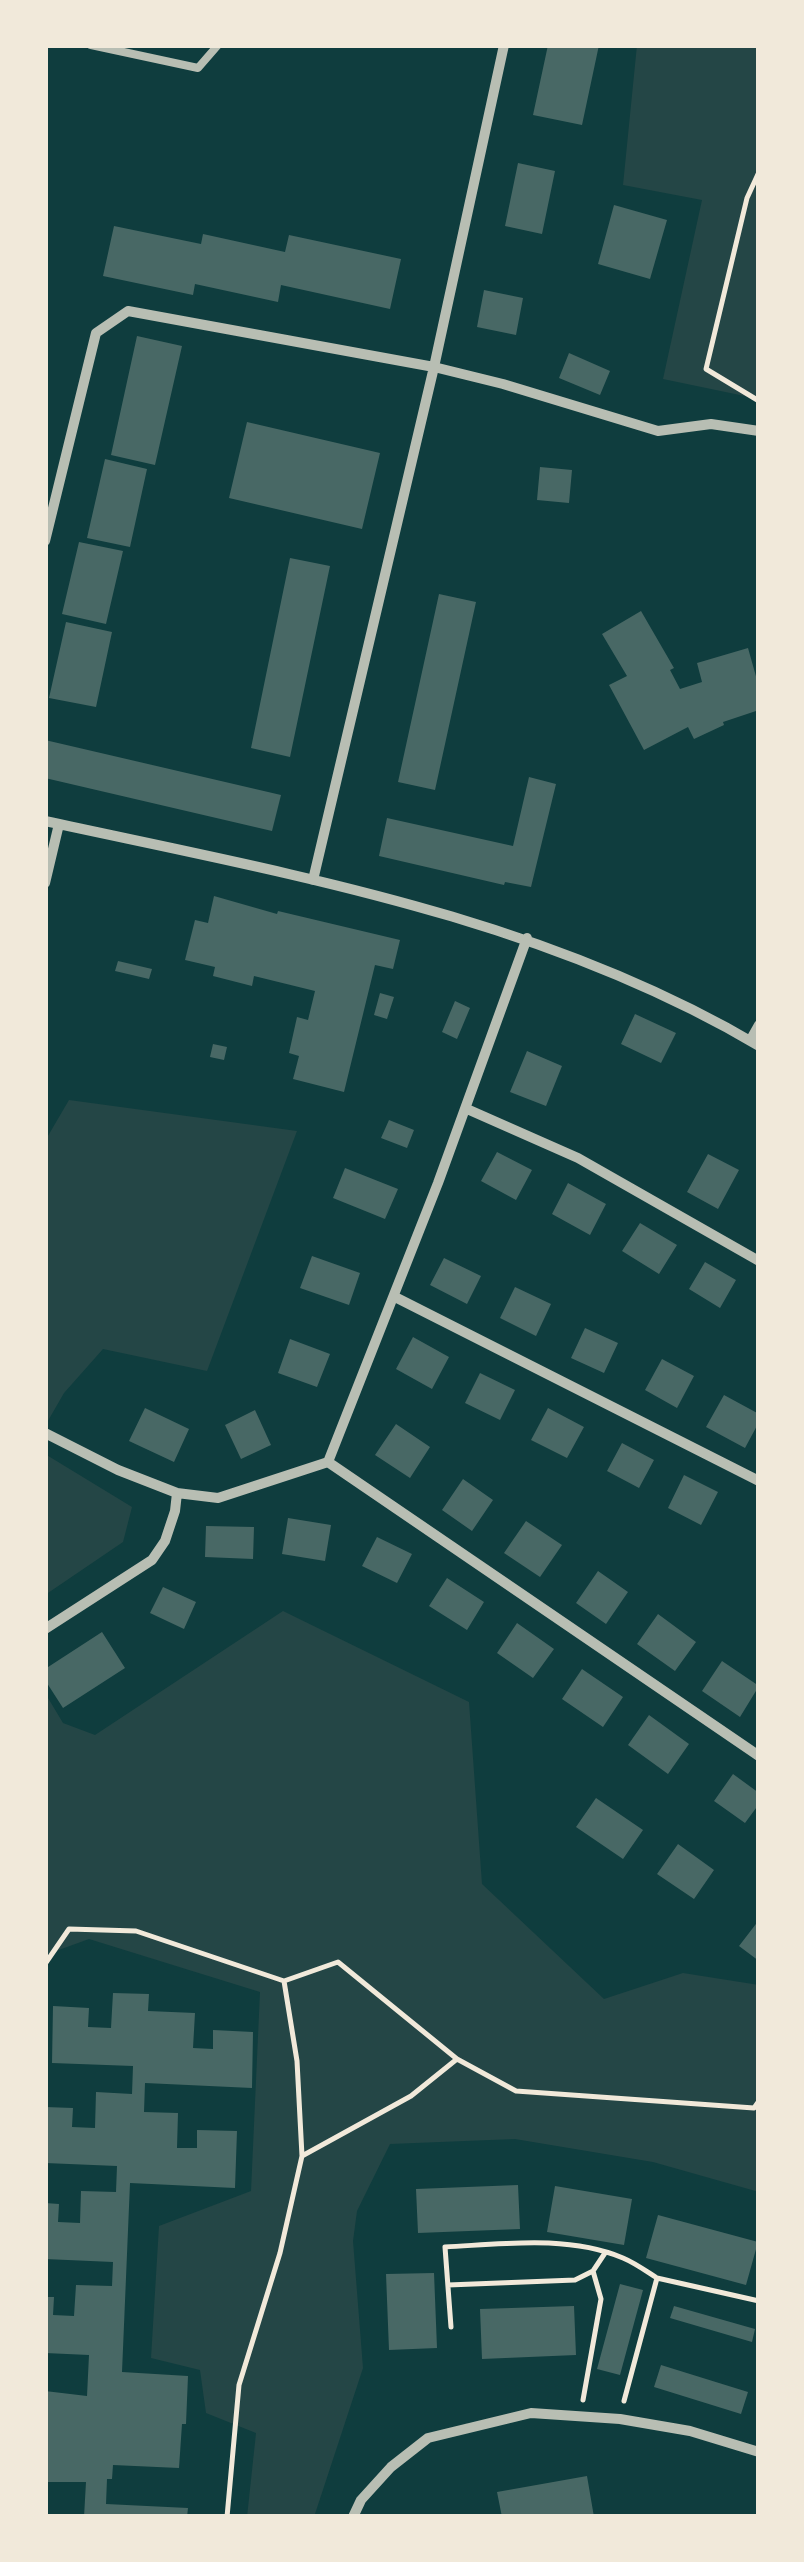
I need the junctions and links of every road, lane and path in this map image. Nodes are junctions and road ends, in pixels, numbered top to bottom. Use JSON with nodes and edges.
{"nodes":[{"id":1,"x":91,"y":45,"type":"edge"},
{"id":2,"x":218,"y":45,"type":"edge"},
{"id":3,"x":504,"y":45,"type":"edge"},
{"id":4,"x":759,"y":172,"type":"edge"},
{"id":5,"x":434,"y":367,"type":"junction"},
{"id":6,"x":759,"y":401,"type":"edge"},
{"id":7,"x":759,"y":431,"type":"edge"},
{"id":8,"x":48,"y":515,"type":"edge"},
{"id":9,"x":45,"y":540,"type":"edge"},
{"id":10,"x":45,"y":821,"type":"edge"},
{"id":11,"x":58,"y":824,"type":"junction"},
{"id":12,"x":313,"y":880,"type":"junction"},
{"id":13,"x":45,"y":884,"type":"edge"},
{"id":14,"x":527,"y":938,"type":"junction"},
{"id":15,"x":759,"y":1024,"type":"edge"},
{"id":16,"x":754,"y":1044,"type":"edge"},
{"id":17,"x":466,"y":1108,"type":"junction"},
{"id":18,"x":759,"y":1261,"type":"edge"},
{"id":19,"x":395,"y":1297,"type":"junction"},
{"id":20,"x":45,"y":1434,"type":"edge"},
{"id":21,"x":328,"y":1462,"type":"junction"},
{"id":22,"x":759,"y":1481,"type":"edge"},
{"id":23,"x":178,"y":1493,"type":"junction"},
{"id":24,"x":45,"y":1629,"type":"edge"},
{"id":25,"x":759,"y":1756,"type":"edge"},
{"id":26,"x":45,"y":1964,"type":"edge"},
{"id":27,"x":284,"y":1980,"type":"junction"},
{"id":28,"x":457,"y":2058,"type":"junction"},
{"id":29,"x":759,"y":2101,"type":"edge"},
{"id":30,"x":757,"y":2109,"type":"edge"},
{"id":31,"x":302,"y":2156,"type":"junction"},
{"id":32,"x":605,"y":2253,"type":"junction"},
{"id":33,"x":593,"y":2270,"type":"junction"},
{"id":34,"x":657,"y":2278,"type":"junction"},
{"id":35,"x":448,"y":2285,"type":"junction"},
{"id":36,"x":759,"y":2301,"type":"edge"},
{"id":37,"x":451,"y":2326,"type":"dead end"},
{"id":38,"x":580,"y":2416,"type":"junction"},
{"id":39,"x":620,"y":2418,"type":"junction"},
{"id":40,"x":759,"y":2452,"type":"edge"},
{"id":41,"x":226,"y":2517,"type":"edge"},
{"id":42,"x":354,"y":2517,"type":"edge"}],
"edges":[{"from":1,"to":2,"type":"lane"},
{"from":3,"to":5,"type":"street"},
{"from":4,"to":6,"type":"path"},
{"from":5,"to":7,"type":"street"},
{"from":5,"to":8,"type":"street"},
{"from":5,"to":12,"type":"street"},
{"from":8,"to":9,"type":"street"},
{"from":10,"to":11,"type":"street"},
{"from":11,"to":12,"type":"street"},
{"from":11,"to":13,"type":"street"},
{"from":12,"to":14,"type":"street"},
{"from":14,"to":16,"type":"street"},
{"from":14,"to":17,"type":"street"},
{"from":15,"to":16,"type":"street"},
{"from":17,"to":18,"type":"street"},
{"from":17,"to":19,"type":"street"},
{"from":19,"to":21,"type":"street"},
{"from":19,"to":22,"type":"street"},
{"from":20,"to":23,"type":"street"},
{"from":21,"to":23,"type":"street"},
{"from":21,"to":25,"type":"street"},
{"from":23,"to":24,"type":"street"},
{"from":26,"to":27,"type":"path"},
{"from":27,"to":28,"type":"path"},
{"from":27,"to":31,"type":"path"},
{"from":28,"to":30,"type":"path"},
{"from":28,"to":31,"type":"path"},
{"from":29,"to":30,"type":"path"},
{"from":31,"to":41,"type":"path"},
{"from":32,"to":33,"type":"path"},
{"from":32,"to":34,"type":"path"},
{"from":32,"to":35,"type":"path"},
{"from":33,"to":35,"type":"path"},
{"from":33,"to":38,"type":"path"},
{"from":34,"to":36,"type":"path"},
{"from":34,"to":39,"type":"path"},
{"from":35,"to":37,"type":"path"},
{"from":38,"to":39,"type":"street"},
{"from":38,"to":42,"type":"street"},
{"from":39,"to":40,"type":"street"}]}
